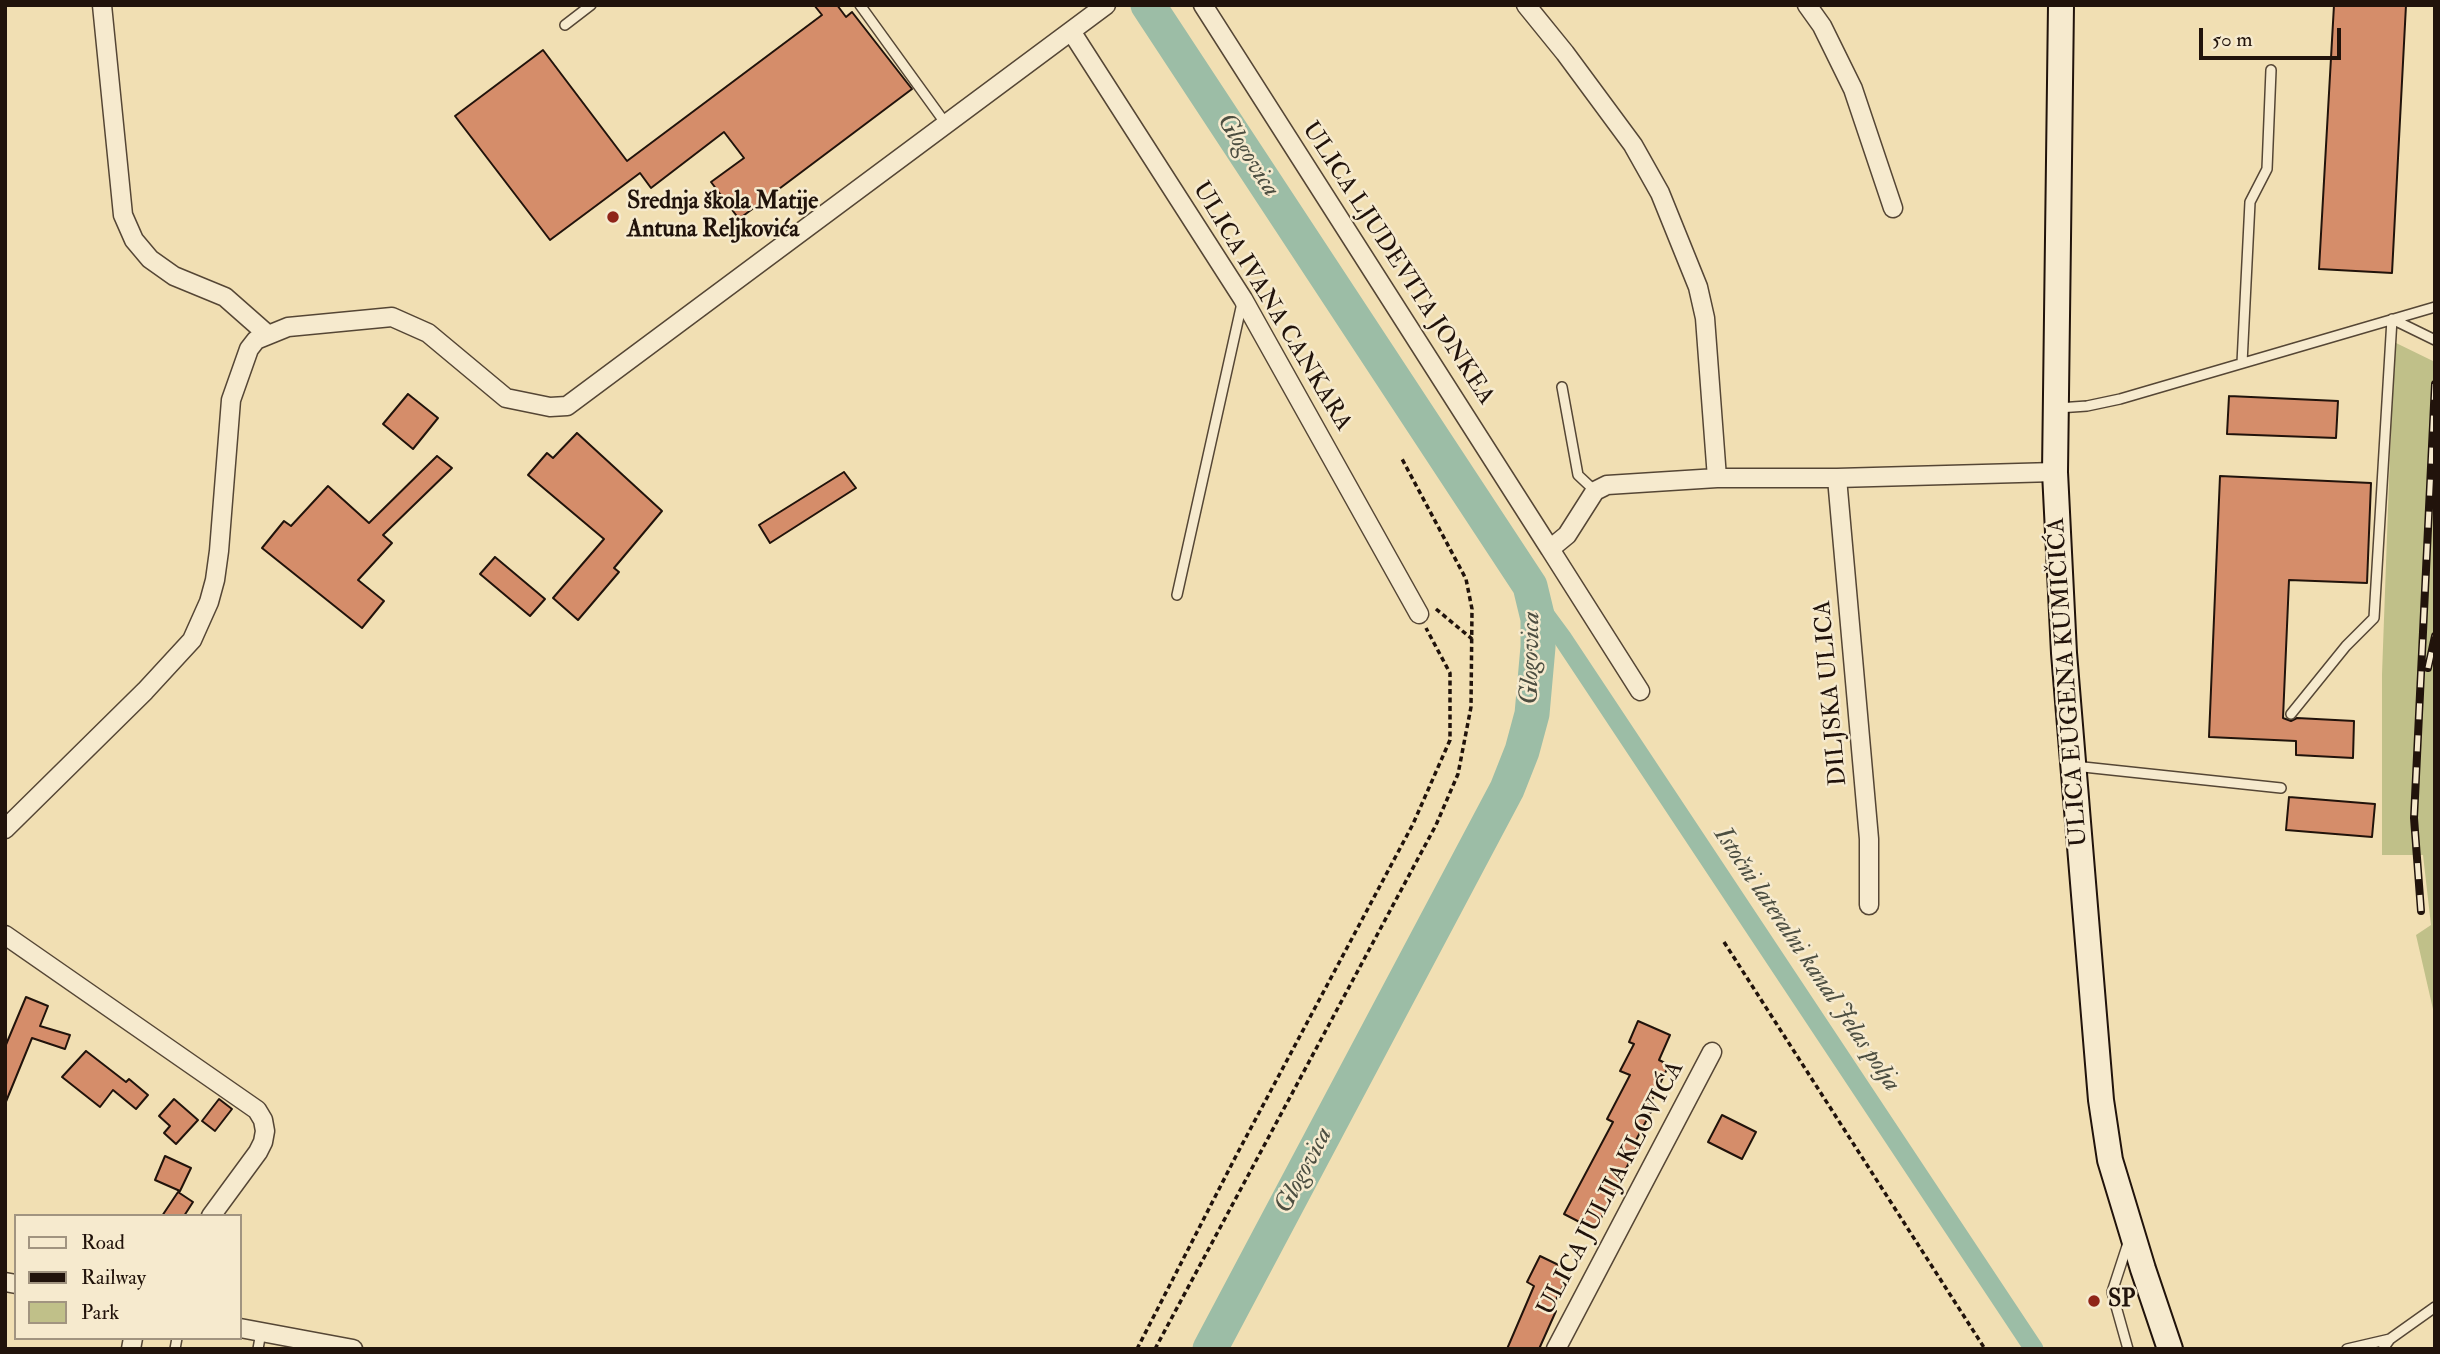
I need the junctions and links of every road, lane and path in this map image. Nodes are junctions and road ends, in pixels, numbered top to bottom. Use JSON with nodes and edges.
{"nodes":[{"id":1,"x":102,"y":5,"type":"edge"},
{"id":2,"x":591,"y":5,"type":"edge"},
{"id":3,"x":860,"y":5,"type":"edge"},
{"id":4,"x":1106,"y":5,"type":"edge"},
{"id":5,"x":1203,"y":5,"type":"edge"},
{"id":6,"x":1526,"y":5,"type":"edge"},
{"id":7,"x":1807,"y":5,"type":"edge"},
{"id":8,"x":2061,"y":5,"type":"edge"},
{"id":9,"x":565,"y":25,"type":"dead end"},
{"id":10,"x":1070,"y":31,"type":"junction"},
{"id":11,"x":2271,"y":70,"type":"dead end"},
{"id":12,"x":946,"y":124,"type":"junction"},
{"id":13,"x":1893,"y":208,"type":"dead end"},
{"id":14,"x":1243,"y":299,"type":"junction"},
{"id":15,"x":2435,"y":307,"type":"edge"},
{"id":16,"x":2392,"y":320,"type":"junction"},
{"id":17,"x":267,"y":334,"type":"junction"},
{"id":18,"x":2435,"y":340,"type":"edge"},
{"id":19,"x":2242,"y":363,"type":"junction"},
{"id":20,"x":1562,"y":387,"type":"dead end"},
{"id":21,"x":2057,"y":408,"type":"junction"},
{"id":22,"x":1401,"y":457,"type":"dead end"},
{"id":23,"x":2055,"y":472,"type":"junction"},
{"id":24,"x":1717,"y":478,"type":"junction"},
{"id":25,"x":1837,"y":478,"type":"junction"},
{"id":26,"x":1595,"y":491,"type":"junction"},
{"id":27,"x":1550,"y":549,"type":"junction"},
{"id":28,"x":1177,"y":595,"type":"dead end"},
{"id":29,"x":1419,"y":614,"type":"joint"},
{"id":30,"x":1640,"y":691,"type":"dead end"},
{"id":31,"x":2291,"y":714,"type":"dead end"},
{"id":32,"x":2073,"y":766,"type":"junction"},
{"id":33,"x":2281,"y":788,"type":"dead end"},
{"id":34,"x":5,"y":829,"type":"edge"},
{"id":35,"x":1870,"y":905,"type":"dead end"},
{"id":36,"x":5,"y":935,"type":"edge"},
{"id":37,"x":1724,"y":942,"type":"dead end"},
{"id":38,"x":1712,"y":1052,"type":"dead end"},
{"id":39,"x":212,"y":1214,"type":"edge"},
{"id":40,"x":2131,"y":1231,"type":"junction"},
{"id":41,"x":2435,"y":1307,"type":"edge"},
{"id":42,"x":242,"y":1329,"type":"edge"},
{"id":43,"x":2390,"y":1339,"type":"junction"},
{"id":44,"x":259,"y":1340,"type":"edge"},
{"id":45,"x":353,"y":1349,"type":"edge"},
{"id":46,"x":1137,"y":1349,"type":"edge"},
{"id":47,"x":1155,"y":1349,"type":"edge"},
{"id":48,"x":1556,"y":1349,"type":"edge"},
{"id":49,"x":1985,"y":1349,"type":"edge"},
{"id":50,"x":2128,"y":1349,"type":"edge"},
{"id":51,"x":2170,"y":1349,"type":"edge"},
{"id":52,"x":2347,"y":1349,"type":"edge"},
{"id":53,"x":2384,"y":1349,"type":"edge"}],
"edges":[{"from":1,"to":17,"type":"street"},
{"from":2,"to":9,"type":"lane"},
{"from":3,"to":12,"type":"lane"},
{"from":4,"to":10,"type":"street"},
{"from":5,"to":27,"type":"street","name":"ULICA LJUDEVITA JONKEA"},
{"from":6,"to":24,"type":"street"},
{"from":7,"to":13,"type":"street"},
{"from":8,"to":21,"type":"main road","name":"ULICA EUGENA KUMIČIĆA"},
{"from":10,"to":12,"type":"street"},
{"from":10,"to":14,"type":"street","name":"ULICA IVANA CANKARA"},
{"from":11,"to":19,"type":"lane"},
{"from":12,"to":17,"type":"street"},
{"from":14,"to":28,"type":"lane"},
{"from":14,"to":29,"type":"street","name":"ULICA IVANA CANKARA"},
{"from":15,"to":16,"type":"lane"},
{"from":16,"to":18,"type":"lane"},
{"from":16,"to":19,"type":"lane"},
{"from":16,"to":31,"type":"lane"},
{"from":17,"to":34,"type":"street"},
{"from":19,"to":21,"type":"lane"},
{"from":20,"to":26,"type":"lane"},
{"from":21,"to":23,"type":"main road","name":"ULICA EUGENA KUMIČIĆA"},
{"from":22,"to":47,"type":"path"},
{"from":23,"to":25,"type":"street"},
{"from":23,"to":32,"type":"main road","name":"ULICA EUGENA KUMIČIĆA"},
{"from":24,"to":25,"type":"street"},
{"from":24,"to":26,"type":"street"},
{"from":25,"to":35,"type":"street","name":"DILJSKA ULICA"},
{"from":26,"to":27,"type":"street"},
{"from":27,"to":30,"type":"street","name":"ULICA LJUDEVITA JONKEA"},
{"from":29,"to":46,"type":"path"},
{"from":32,"to":33,"type":"lane"},
{"from":32,"to":40,"type":"main road","name":"ULICA EUGENA KUMIČIĆA"},
{"from":36,"to":39,"type":"street"},
{"from":37,"to":49,"type":"path"},
{"from":38,"to":48,"type":"street","name":"ULICA JULIJA KLOVIĆA"},
{"from":40,"to":50,"type":"lane"},
{"from":40,"to":51,"type":"main road","name":"ULICA EUGENA KUMIČIĆA"},
{"from":41,"to":43,"type":"lane"},
{"from":42,"to":44,"type":"street"},
{"from":43,"to":52,"type":"lane"},
{"from":43,"to":53,"type":"lane"},
{"from":44,"to":45,"type":"street"}]}
